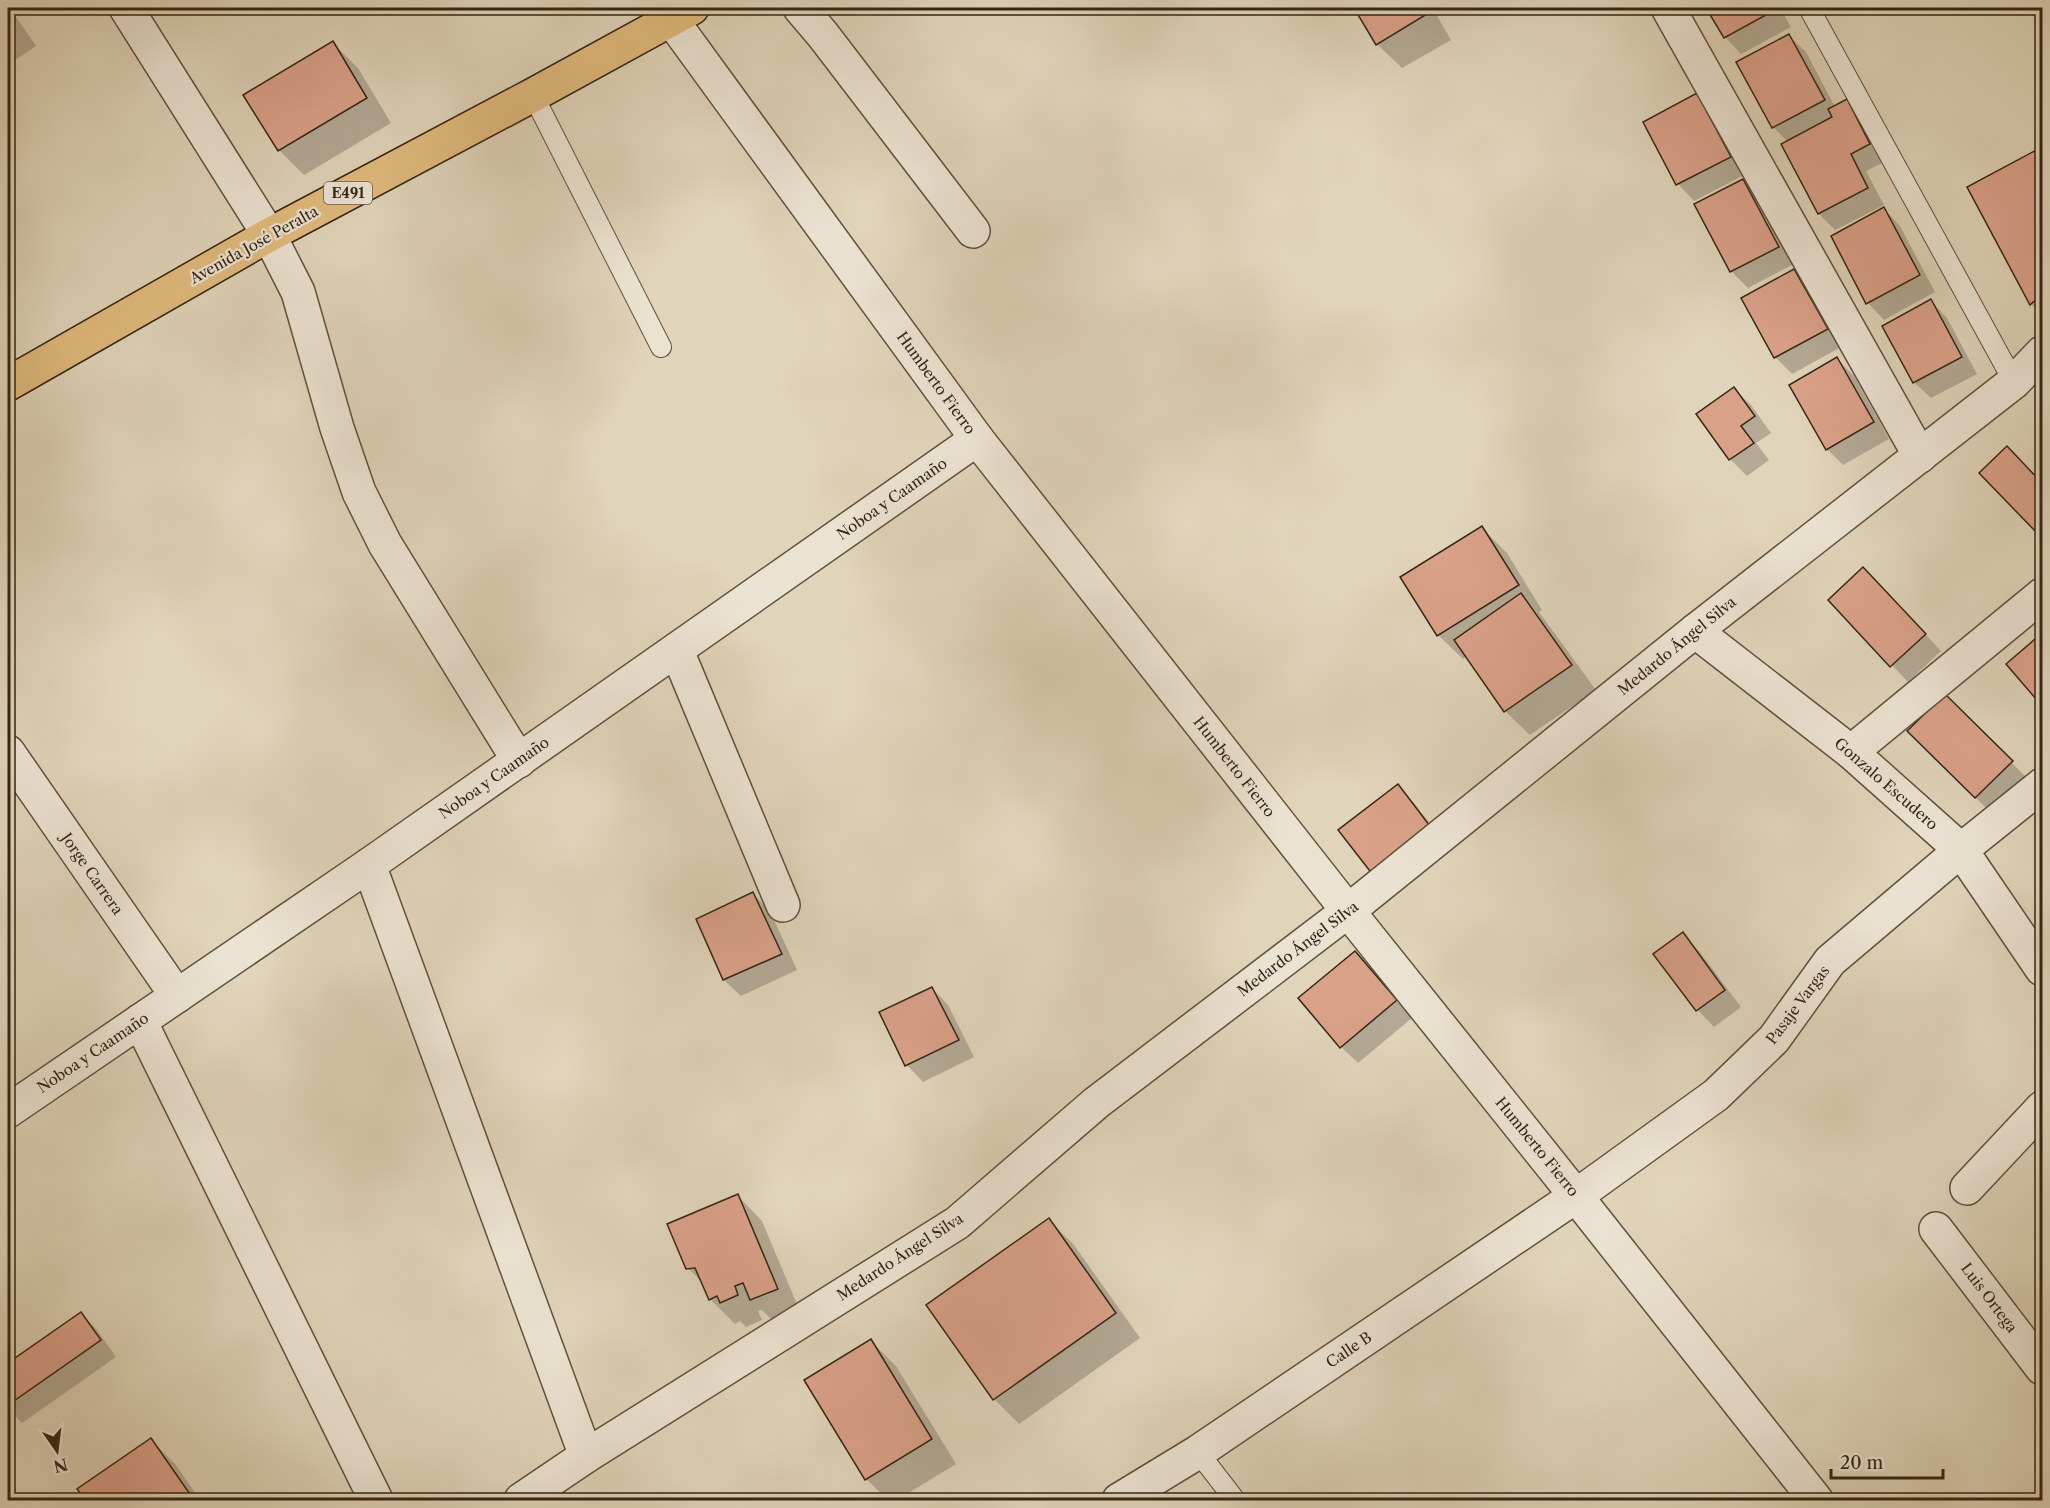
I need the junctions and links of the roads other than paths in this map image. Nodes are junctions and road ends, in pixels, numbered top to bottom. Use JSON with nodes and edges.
{"nodes":[{"id":1,"x":126,"y":8,"type":"edge"},
{"id":2,"x":800,"y":8,"type":"edge"},
{"id":3,"x":1668,"y":8,"type":"edge"},
{"id":4,"x":1809,"y":8,"type":"edge"},
{"id":5,"x":681,"y":13,"type":"edge"},
{"id":6,"x":533,"y":95,"type":"junction"},
{"id":7,"x":973,"y":231,"type":"dead end"},
{"id":8,"x":269,"y":235,"type":"junction"},
{"id":9,"x":661,"y":348,"type":"dead end"},
{"id":10,"x":2043,"y":353,"type":"edge"},
{"id":11,"x":2014,"y":382,"type":"junction"},
{"id":12,"x":8,"y":384,"type":"edge"},
{"id":13,"x":977,"y":439,"type":"junction"},
{"id":14,"x":1920,"y":456,"type":"junction"},
{"id":15,"x":2043,"y":595,"type":"edge"},
{"id":16,"x":1695,"y":631,"type":"junction"},
{"id":17,"x":676,"y":651,"type":"junction"},
{"id":18,"x":8,"y":752,"type":"edge"},
{"id":19,"x":1851,"y":752,"type":"junction"},
{"id":20,"x":519,"y":761,"type":"junction"},
{"id":21,"x":2043,"y":785,"type":"edge"},
{"id":22,"x":1961,"y":850,"type":"junction"},
{"id":23,"x":369,"y":865,"type":"junction"},
{"id":24,"x":783,"y":905,"type":"dead end"},
{"id":25,"x":1348,"y":911,"type":"junction"},
{"id":26,"x":2043,"y":969,"type":"edge"},
{"id":27,"x":177,"y":996,"type":"junction"},
{"id":28,"x":140,"y":1021,"type":"junction"},
{"id":29,"x":2043,"y":1108,"type":"edge"},
{"id":30,"x":8,"y":1111,"type":"edge"},
{"id":31,"x":1967,"y":1188,"type":"dead end"},
{"id":32,"x":1576,"y":1196,"type":"junction"},
{"id":33,"x":1936,"y":1229,"type":"dead end"},
{"id":34,"x":2043,"y":1368,"type":"edge"},
{"id":35,"x":1197,"y":1452,"type":"junction"},
{"id":36,"x":586,"y":1456,"type":"junction"},
{"id":37,"x":376,"y":1500,"type":"edge"},
{"id":38,"x":521,"y":1500,"type":"edge"},
{"id":39,"x":1119,"y":1500,"type":"edge"},
{"id":40,"x":1235,"y":1500,"type":"edge"},
{"id":41,"x":1816,"y":1500,"type":"edge"}],
"edges":[{"from":1,"to":8,"type":"street"},
{"from":2,"to":7,"type":"street"},
{"from":3,"to":14,"type":"street"},
{"from":4,"to":11,"type":"lane"},
{"from":5,"to":6,"type":"highway","name":"Avenida José Peralta","number":"E491"},
{"from":5,"to":13,"type":"street","name":"Humberto Fierro"},
{"from":6,"to":8,"type":"highway","name":"Avenida José Peralta","number":"E491"},
{"from":6,"to":9,"type":"lane"},
{"from":8,"to":12,"type":"highway","name":"Avenida José Peralta","number":"E491"},
{"from":8,"to":20,"type":"street"},
{"from":10,"to":11,"type":"street","name":"Medardo Ángel Silva"},
{"from":11,"to":14,"type":"street","name":"Medardo Ángel Silva"},
{"from":13,"to":17,"type":"street","name":"Noboa y Caamaño"},
{"from":13,"to":25,"type":"street","name":"Humberto Fierro"},
{"from":14,"to":16,"type":"street","name":"Medardo Ángel Silva"},
{"from":15,"to":19,"type":"street"},
{"from":16,"to":19,"type":"street","name":"Gonzalo Escudero"},
{"from":16,"to":25,"type":"street","name":"Medardo Ángel Silva"},
{"from":17,"to":20,"type":"street","name":"Noboa y Caamaño"},
{"from":17,"to":24,"type":"street"},
{"from":18,"to":27,"type":"street","name":"Jorge Carrera"},
{"from":19,"to":22,"type":"street","name":"Gonzalo Escudero"},
{"from":20,"to":23,"type":"street","name":"Noboa y Caamaño"},
{"from":21,"to":22,"type":"street","name":"Pasaje Vargas"},
{"from":22,"to":26,"type":"street","name":"Gonzalo Escudero"},
{"from":22,"to":32,"type":"street","name":"Pasaje Vargas"},
{"from":23,"to":27,"type":"street","name":"Noboa y Caamaño"},
{"from":23,"to":36,"type":"street"},
{"from":25,"to":32,"type":"street","name":"Humberto Fierro"},
{"from":25,"to":36,"type":"street","name":"Medardo Ángel Silva"},
{"from":27,"to":28,"type":"street","name":"Noboa y Caamaño"},
{"from":28,"to":30,"type":"street","name":"Noboa y Caamaño"},
{"from":28,"to":37,"type":"street"},
{"from":29,"to":31,"type":"street"},
{"from":32,"to":35,"type":"street","name":"Calle B"},
{"from":32,"to":41,"type":"street","name":"Humberto Fierro"},
{"from":33,"to":34,"type":"street","name":"Luis Ortega"},
{"from":35,"to":39,"type":"street","name":"Calle B"},
{"from":35,"to":40,"type":"lane"},
{"from":36,"to":38,"type":"street","name":"Medardo Ángel Silva"}]}
